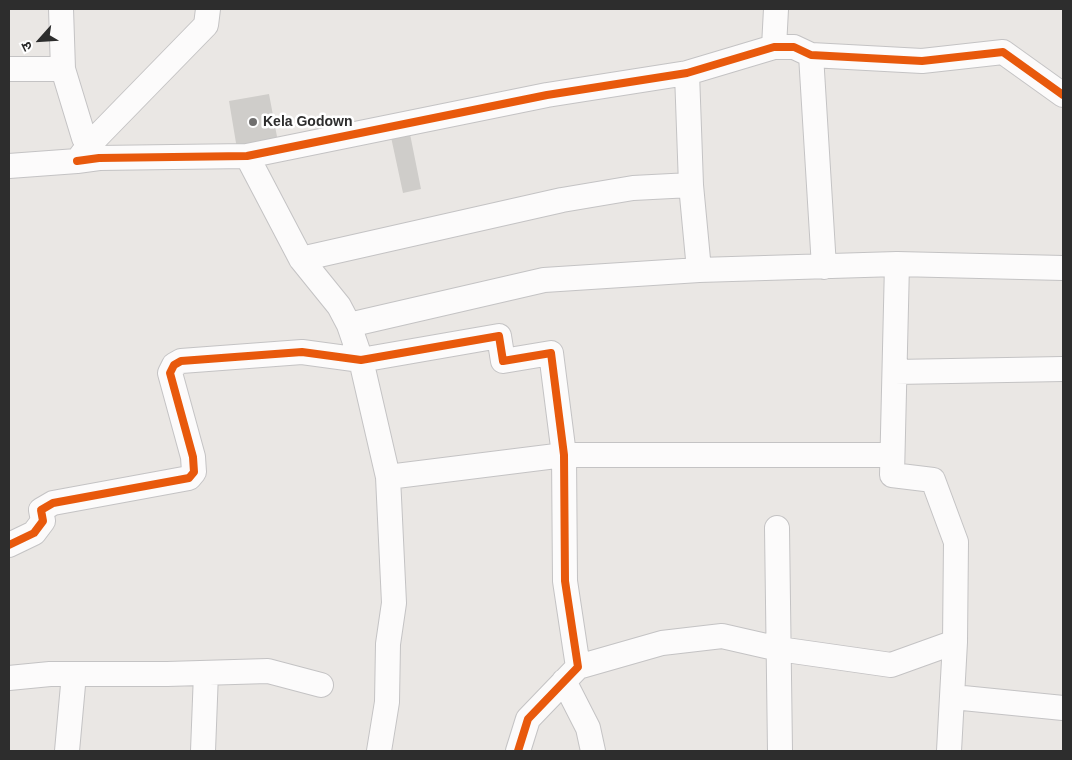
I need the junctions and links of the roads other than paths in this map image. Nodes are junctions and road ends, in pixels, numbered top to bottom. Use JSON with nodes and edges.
{"nodes":[{"id":1,"x":61,"y":9,"type":"edge"},
{"id":2,"x":208,"y":9,"type":"edge"},
{"id":3,"x":776,"y":9,"type":"edge"},
{"id":4,"x":774,"y":47,"type":"junction"},
{"id":5,"x":811,"y":55,"type":"junction"},
{"id":6,"x":9,"y":69,"type":"edge"},
{"id":7,"x":63,"y":69,"type":"junction"},
{"id":8,"x":687,"y":74,"type":"junction"},
{"id":9,"x":1063,"y":95,"type":"edge"},
{"id":10,"x":88,"y":155,"type":"junction"},
{"id":11,"x":247,"y":156,"type":"junction"},
{"id":12,"x":9,"y":166,"type":"edge"},
{"id":13,"x":691,"y":185,"type":"junction"},
{"id":14,"x":301,"y":259,"type":"junction"},
{"id":15,"x":897,"y":264,"type":"junction"},
{"id":16,"x":824,"y":267,"type":"junction"},
{"id":17,"x":1063,"y":268,"type":"edge"},
{"id":18,"x":700,"y":270,"type":"junction"},
{"id":19,"x":349,"y":325,"type":"junction"},
{"id":20,"x":361,"y":360,"type":"junction"},
{"id":21,"x":1063,"y":369,"type":"edge"},
{"id":22,"x":895,"y":372,"type":"junction"},
{"id":23,"x":564,"y":455,"type":"junction"},
{"id":24,"x":892,"y":455,"type":"junction"},
{"id":25,"x":388,"y":477,"type":"junction"},
{"id":26,"x":777,"y":528,"type":"dead end"},
{"id":27,"x":9,"y":545,"type":"edge"},
{"id":28,"x":955,"y":642,"type":"junction"},
{"id":29,"x":779,"y":650,"type":"junction"},
{"id":30,"x":206,"y":673,"type":"junction"},
{"id":31,"x":74,"y":674,"type":"junction"},
{"id":32,"x":571,"y":674,"type":"junction"},
{"id":33,"x":9,"y":678,"type":"edge"},
{"id":34,"x":321,"y":685,"type":"dead end"},
{"id":35,"x":953,"y":697,"type":"junction"},
{"id":36,"x":1063,"y":708,"type":"edge"},
{"id":37,"x":67,"y":751,"type":"edge"},
{"id":38,"x":203,"y":751,"type":"edge"},
{"id":39,"x":379,"y":751,"type":"edge"},
{"id":40,"x":518,"y":751,"type":"edge"},
{"id":41,"x":594,"y":751,"type":"edge"},
{"id":42,"x":780,"y":751,"type":"edge"},
{"id":43,"x":949,"y":751,"type":"edge"}],
"edges":[{"from":1,"to":7,"type":"street"},
{"from":2,"to":10,"type":"street"},
{"from":3,"to":4,"type":"street"},
{"from":4,"to":5,"type":"street"},
{"from":4,"to":8,"type":"street"},
{"from":5,"to":9,"type":"street"},
{"from":5,"to":16,"type":"street"},
{"from":6,"to":7,"type":"street"},
{"from":7,"to":10,"type":"street"},
{"from":8,"to":11,"type":"street"},
{"from":8,"to":13,"type":"street"},
{"from":10,"to":11,"type":"street"},
{"from":10,"to":12,"type":"street"},
{"from":11,"to":14,"type":"street"},
{"from":13,"to":14,"type":"street"},
{"from":13,"to":18,"type":"street"},
{"from":14,"to":19,"type":"street"},
{"from":15,"to":16,"type":"street"},
{"from":15,"to":17,"type":"street"},
{"from":15,"to":22,"type":"street"},
{"from":16,"to":18,"type":"street"},
{"from":18,"to":19,"type":"street"},
{"from":19,"to":20,"type":"street"},
{"from":20,"to":23,"type":"street"},
{"from":20,"to":25,"type":"street"},
{"from":20,"to":27,"type":"street"},
{"from":21,"to":22,"type":"street"},
{"from":22,"to":24,"type":"street"},
{"from":23,"to":24,"type":"street"},
{"from":23,"to":25,"type":"street"},
{"from":23,"to":32,"type":"street"},
{"from":24,"to":28,"type":"street"},
{"from":25,"to":39,"type":"street"},
{"from":26,"to":29,"type":"street"},
{"from":28,"to":29,"type":"street"},
{"from":28,"to":35,"type":"street"},
{"from":29,"to":32,"type":"street"},
{"from":29,"to":42,"type":"street"},
{"from":30,"to":31,"type":"street"},
{"from":30,"to":34,"type":"street"},
{"from":30,"to":38,"type":"street"},
{"from":31,"to":33,"type":"street"},
{"from":31,"to":37,"type":"street"},
{"from":32,"to":40,"type":"street"},
{"from":32,"to":41,"type":"street"},
{"from":35,"to":36,"type":"street"},
{"from":35,"to":43,"type":"street"}]}
